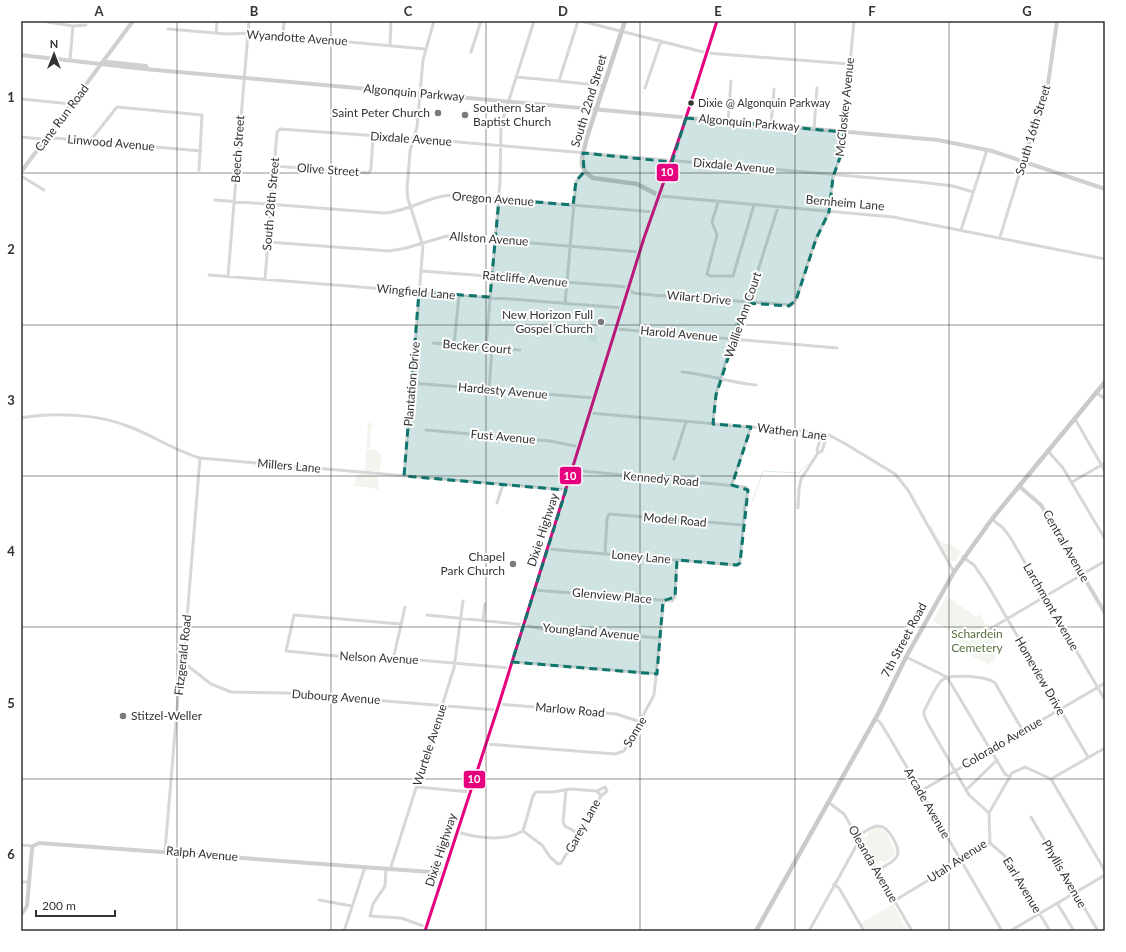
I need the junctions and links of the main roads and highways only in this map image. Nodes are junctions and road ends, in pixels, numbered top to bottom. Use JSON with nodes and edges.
{"nodes":[{"id":1,"x":134,"y":21,"type":"edge"},
{"id":2,"x":624,"y":21,"type":"edge"},
{"id":3,"x":717,"y":21,"type":"edge"},
{"id":4,"x":1057,"y":21,"type":"edge"},
{"id":5,"x":21,"y":55,"type":"edge"},
{"id":6,"x":104,"y":63,"type":"junction"},
{"id":7,"x":596,"y":110,"type":"junction"},
{"id":8,"x":686,"y":118,"type":"junction"},
{"id":9,"x":1023,"y":162,"type":"junction"},
{"id":10,"x":21,"y":172,"type":"edge"},
{"id":11,"x":585,"y":172,"type":"joint"},
{"id":12,"x":1105,"y":188,"type":"edge"},
{"id":13,"x":660,"y":196,"type":"junction"},
{"id":14,"x":1105,"y":382,"type":"edge"},
{"id":15,"x":1020,"y":486,"type":"junction"},
{"id":16,"x":1105,"y":613,"type":"edge"},
{"id":17,"x":444,"y":873,"type":"junction"},
{"id":18,"x":21,"y":915,"type":"edge"},
{"id":19,"x":426,"y":929,"type":"edge"},
{"id":20,"x":756,"y":931,"type":"edge"}],
"edges":[{"from":1,"to":6,"type":"main road","name":"Cane Run Road"},
{"from":2,"to":7,"type":"main road","name":"South 22nd Street"},
{"from":3,"to":8,"type":"main road","name":"Dixie Highway"},
{"from":4,"to":9,"type":"main road","name":"South 16th Street"},
{"from":5,"to":6,"type":"main road","name":"Algonquin Parkway"},
{"from":6,"to":7,"type":"main road","name":"Algonquin Parkway"},
{"from":6,"to":10,"type":"main road","name":"Cane Run Road"},
{"from":7,"to":8,"type":"main road","name":"Algonquin Parkway"},
{"from":7,"to":11,"type":"main road","name":"South 22nd Street"},
{"from":8,"to":9,"type":"main road","name":"Algonquin Parkway"},
{"from":8,"to":13,"type":"main road","name":"Dixie Highway"},
{"from":9,"to":12,"type":"main road","name":"Algonquin Parkway"},
{"from":11,"to":13,"type":"main road","name":"Bernheim Lane"},
{"from":13,"to":17,"type":"main road","name":"Dixie Highway"},
{"from":14,"to":15,"type":"main road","name":"7th Street Road"},
{"from":15,"to":16,"type":"main road","name":"Central Avenue"},
{"from":15,"to":20,"type":"main road","name":"7th Street Road"},
{"from":17,"to":18,"type":"main road","name":"Ralph Avenue"},
{"from":17,"to":19,"type":"main road","name":"Dixie Highway"}]}
